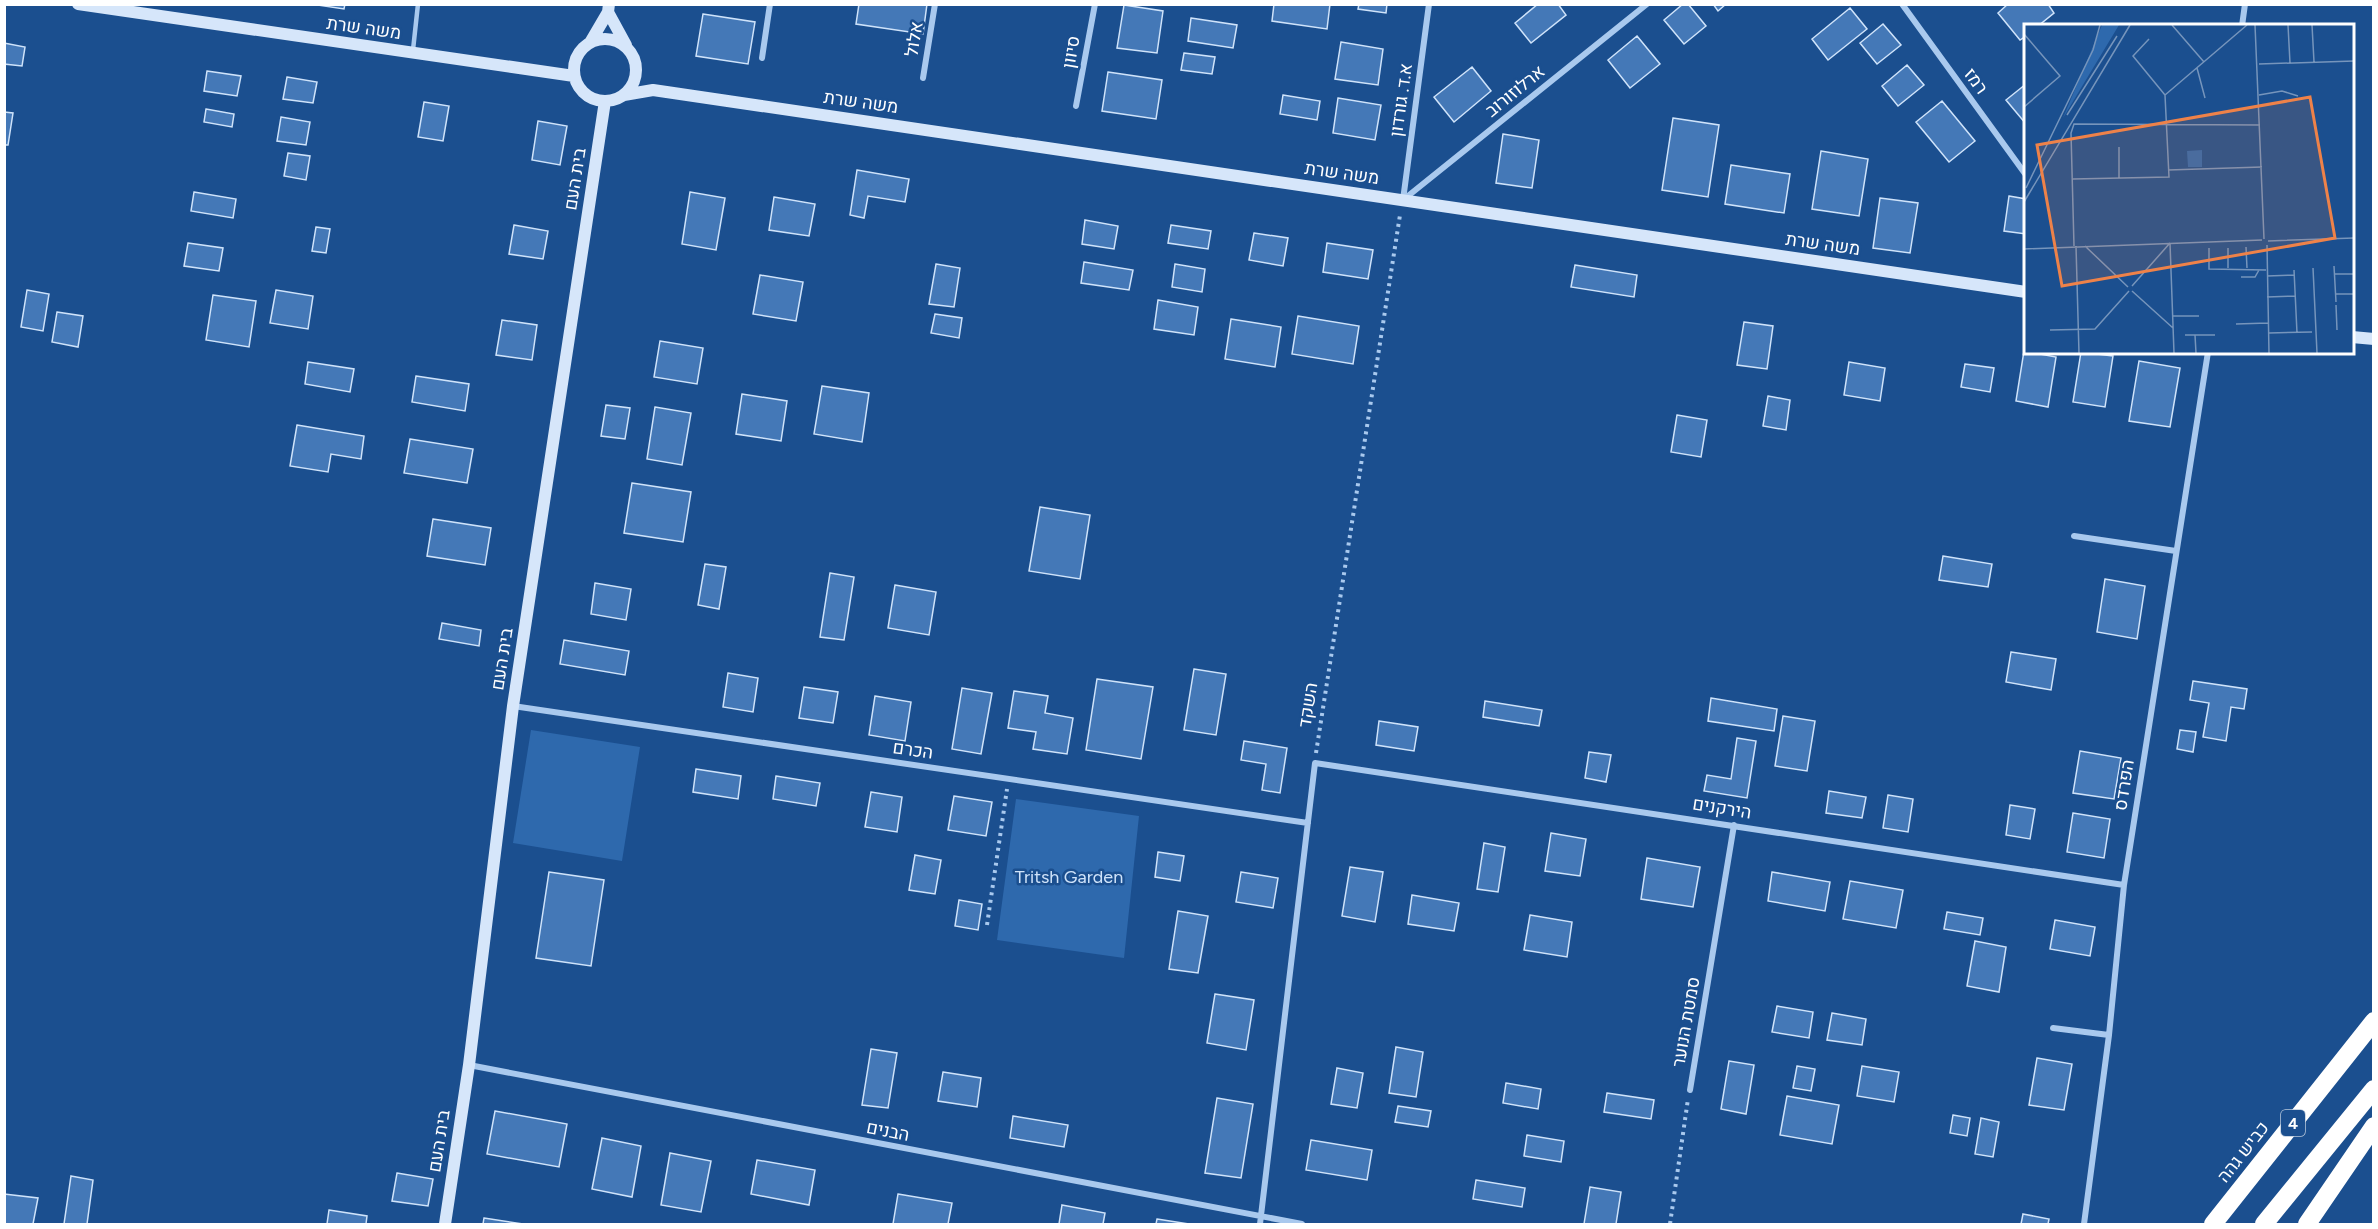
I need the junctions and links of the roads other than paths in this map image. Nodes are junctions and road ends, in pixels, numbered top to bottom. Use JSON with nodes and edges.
{"nodes":[{"id":1,"x":78,"y":4,"type":"edge"},
{"id":2,"x":418,"y":4,"type":"edge"},
{"id":3,"x":771,"y":4,"type":"edge"},
{"id":4,"x":935,"y":4,"type":"edge"},
{"id":5,"x":1095,"y":4,"type":"edge"},
{"id":6,"x":1429,"y":4,"type":"edge"},
{"id":7,"x":1647,"y":4,"type":"edge"},
{"id":8,"x":1902,"y":4,"type":"edge"},
{"id":9,"x":2245,"y":4,"type":"edge"},
{"id":10,"x":609,"y":8,"type":"edge"},
{"id":11,"x":2242,"y":24,"type":"edge"},
{"id":12,"x":591,"y":42,"type":"junction"},
{"id":13,"x":628,"y":48,"type":"junction"},
{"id":14,"x":412,"y":53,"type":"junction"},
{"id":15,"x":762,"y":58,"type":"dead end"},
{"id":16,"x":637,"y":67,"type":"junction"},
{"id":17,"x":574,"y":76,"type":"junction"},
{"id":18,"x":923,"y":78,"type":"dead end"},
{"id":19,"x":654,"y":90,"type":"junction"},
{"id":20,"x":624,"y":95,"type":"junction"},
{"id":21,"x":605,"y":101,"type":"junction"},
{"id":22,"x":1076,"y":106,"type":"dead end"},
{"id":23,"x":2024,"y":174,"type":"edge"},
{"id":24,"x":1402,"y":200,"type":"junction"},
{"id":25,"x":2024,"y":292,"type":"edge"},
{"id":26,"x":2354,"y":337,"type":"edge"},
{"id":27,"x":2373,"y":339,"type":"edge"},
{"id":28,"x":2208,"y":354,"type":"edge"},
{"id":29,"x":2074,"y":536,"type":"dead end"},
{"id":30,"x":2176,"y":550,"type":"junction"},
{"id":31,"x":513,"y":706,"type":"junction"},
{"id":32,"x":1308,"y":823,"type":"junction"},
{"id":33,"x":1734,"y":825,"type":"junction"},
{"id":34,"x":2124,"y":885,"type":"junction"},
{"id":35,"x":2373,"y":1021,"type":"edge"},
{"id":36,"x":2053,"y":1028,"type":"dead end"},
{"id":37,"x":2109,"y":1035,"type":"junction"},
{"id":38,"x":469,"y":1065,"type":"junction"},
{"id":39,"x":2373,"y":1089,"type":"edge"},
{"id":40,"x":1690,"y":1090,"type":"road end"},
{"id":41,"x":2373,"y":1126,"type":"edge"},
{"id":42,"x":1261,"y":1221,"type":"edge"},
{"id":43,"x":445,"y":1224,"type":"edge"},
{"id":44,"x":1302,"y":1224,"type":"edge"},
{"id":45,"x":2084,"y":1224,"type":"edge"},
{"id":46,"x":2213,"y":1224,"type":"edge"},
{"id":47,"x":2265,"y":1224,"type":"edge"},
{"id":48,"x":2307,"y":1224,"type":"edge"}],
"edges":[{"from":1,"to":14,"type":"street","name":"משה שרת"},
{"from":2,"to":14,"type":"lane"},
{"from":3,"to":15,"type":"street"},
{"from":4,"to":18,"type":"street","name":"אלול"},
{"from":5,"to":22,"type":"street","name":"סיוון"},
{"from":6,"to":24,"type":"street","name":"א.ד. גורדון"},
{"from":7,"to":24,"type":"street","name":"ארלוזורוב"},
{"from":8,"to":23,"type":"street","name":"רמז"},
{"from":9,"to":11,"type":"street"},
{"from":10,"to":12,"type":"street"},
{"from":10,"to":13,"type":"street"},
{"from":12,"to":13,"type":"street"},
{"from":12,"to":17,"type":"street"},
{"from":13,"to":16,"type":"street"},
{"from":14,"to":17,"type":"street","name":"משה שרת"},
{"from":16,"to":19,"type":"street"},
{"from":16,"to":20,"type":"street"},
{"from":17,"to":21,"type":"street"},
{"from":19,"to":20,"type":"street","name":"משה שרת"},
{"from":19,"to":24,"type":"street","name":"משה שרת"},
{"from":20,"to":21,"type":"street"},
{"from":21,"to":31,"type":"street","name":"בית העם"},
{"from":24,"to":25,"type":"street","name":"משה שרת"},
{"from":26,"to":27,"type":"street"},
{"from":28,"to":30,"type":"street","name":"הפרדס"},
{"from":29,"to":30,"type":"street"},
{"from":30,"to":34,"type":"street","name":"הפרדס"},
{"from":31,"to":32,"type":"street","name":"הכרם"},
{"from":31,"to":38,"type":"street","name":"בית העם"},
{"from":32,"to":33,"type":"street","name":"הירקנים"},
{"from":32,"to":42,"type":"street"},
{"from":33,"to":34,"type":"street","name":"הירקנים"},
{"from":33,"to":40,"type":"street","name":"סמטת הנוער"},
{"from":34,"to":37,"type":"street","name":"הפרדס"},
{"from":35,"to":46,"type":"highway","name":"כביש גהה","number":"4"},
{"from":36,"to":37,"type":"street"},
{"from":37,"to":45,"type":"street","name":"הפרדס"},
{"from":38,"to":42,"type":"street","name":"הבנים"},
{"from":38,"to":43,"type":"street","name":"בית העם"},
{"from":39,"to":47,"type":"highway","number":"4"},
{"from":41,"to":48,"type":"highway"},
{"from":42,"to":44,"type":"street","name":"הבנים"}]}
